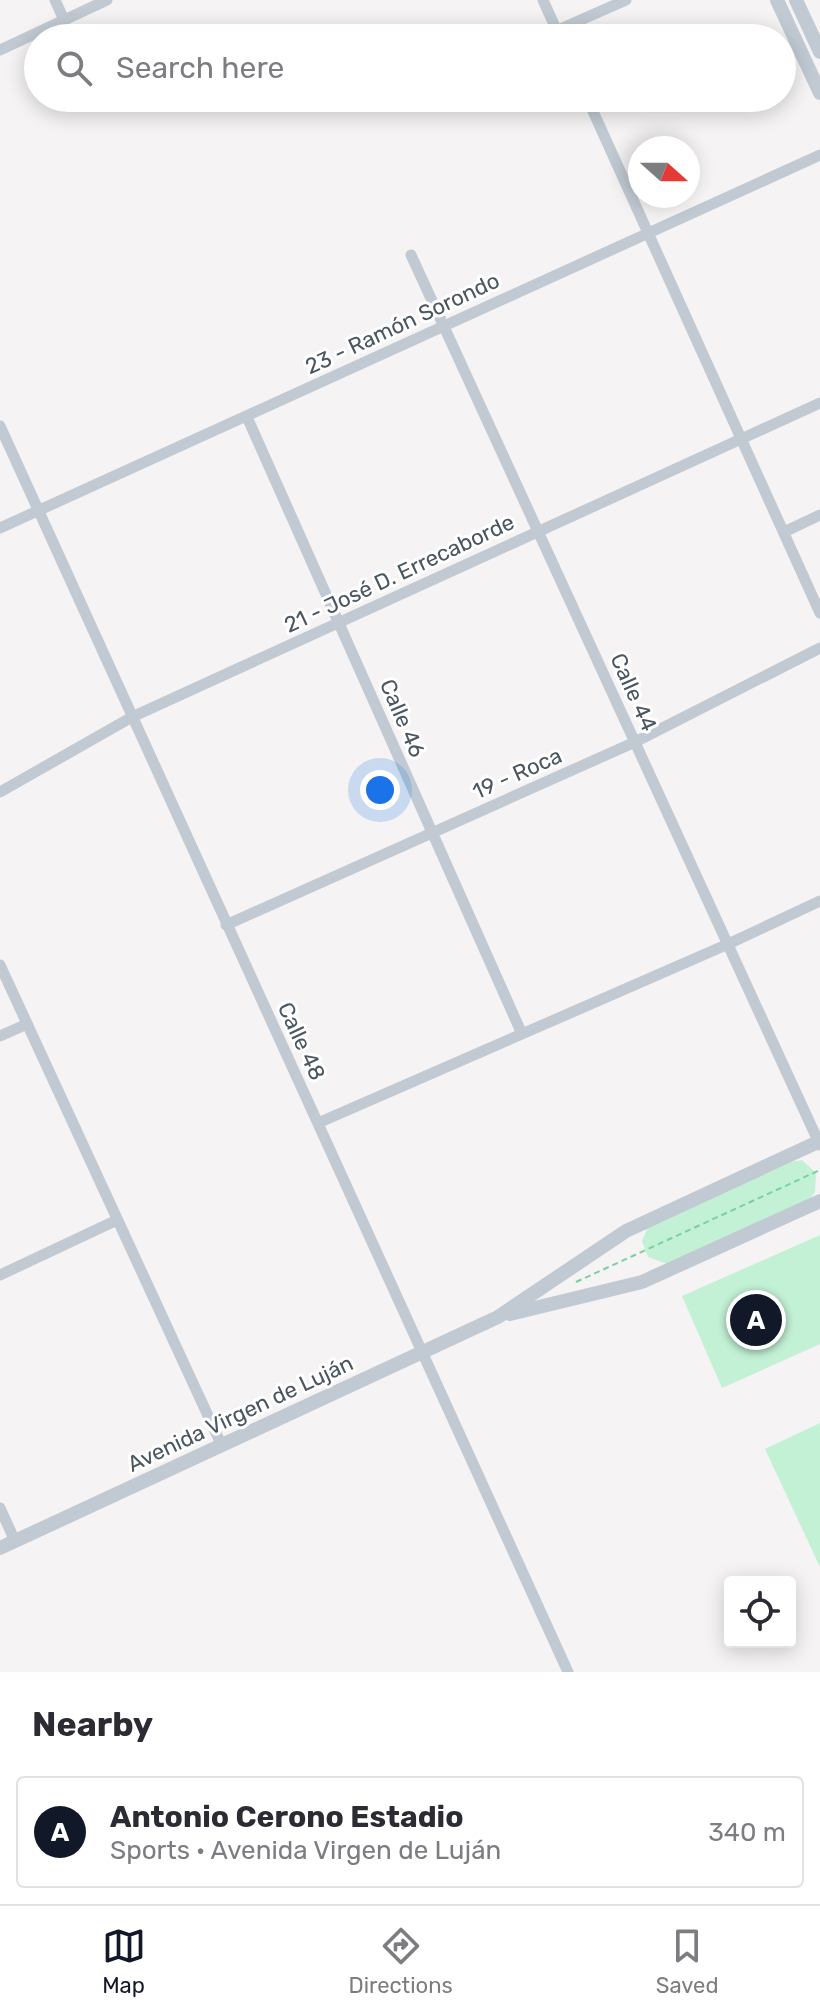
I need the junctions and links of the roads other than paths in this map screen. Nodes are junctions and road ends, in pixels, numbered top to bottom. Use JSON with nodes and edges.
{"nodes":[{"id":1,"x":55,"y":0,"type":"edge"},
{"id":2,"x":107,"y":0,"type":"edge"},
{"id":3,"x":543,"y":0,"type":"edge"},
{"id":4,"x":626,"y":0,"type":"edge"},
{"id":5,"x":777,"y":0,"type":"edge"},
{"id":6,"x":796,"y":0,"type":"edge"},
{"id":7,"x":64,"y":20,"type":"junction"},
{"id":8,"x":55,"y":24,"type":"edge"},
{"id":9,"x":554,"y":24,"type":"edge"},
{"id":10,"x":578,"y":24,"type":"edge"},
{"id":11,"x":788,"y":24,"type":"edge"},
{"id":12,"x":24,"y":39,"type":"edge"},
{"id":13,"x":796,"y":41,"type":"edge"},
{"id":14,"x":0,"y":50,"type":"edge"},
{"id":15,"x":820,"y":52,"type":"edge"},
{"id":16,"x":820,"y":93,"type":"edge"},
{"id":17,"x":593,"y":112,"type":"edge"},
{"id":18,"x":820,"y":155,"type":"edge"},
{"id":19,"x":647,"y":233,"type":"junction"},
{"id":20,"x":411,"y":255,"type":"dead end"},
{"id":21,"x":445,"y":325,"type":"junction"},
{"id":22,"x":820,"y":403,"type":"edge"},
{"id":23,"x":247,"y":417,"type":"junction"},
{"id":24,"x":0,"y":426,"type":"edge"},
{"id":25,"x":741,"y":439,"type":"junction"},
{"id":26,"x":38,"y":510,"type":"junction"},
{"id":27,"x":820,"y":515,"type":"edge"},
{"id":28,"x":0,"y":528,"type":"edge"},
{"id":29,"x":539,"y":531,"type":"junction"},
{"id":30,"x":784,"y":532,"type":"junction"},
{"id":31,"x":820,"y":613,"type":"edge"},
{"id":32,"x":339,"y":622,"type":"junction"},
{"id":33,"x":820,"y":648,"type":"edge"},
{"id":34,"x":132,"y":717,"type":"junction"},
{"id":35,"x":635,"y":742,"type":"junction"},
{"id":36,"x":0,"y":792,"type":"edge"},
{"id":37,"x":431,"y":833,"type":"junction"},
{"id":38,"x":820,"y":901,"type":"edge"},
{"id":39,"x":226,"y":925,"type":"junction"},
{"id":40,"x":726,"y":945,"type":"junction"},
{"id":41,"x":0,"y":965,"type":"edge"},
{"id":42,"x":27,"y":1024,"type":"junction"},
{"id":43,"x":522,"y":1034,"type":"junction"},
{"id":44,"x":0,"y":1036,"type":"edge"},
{"id":45,"x":318,"y":1123,"type":"junction"},
{"id":46,"x":819,"y":1142,"type":"edge"},
{"id":47,"x":820,"y":1201,"type":"edge"},
{"id":48,"x":117,"y":1220,"type":"junction"},
{"id":49,"x":0,"y":1275,"type":"edge"},
{"id":50,"x":498,"y":1317,"type":"junction"},
{"id":51,"x":422,"y":1354,"type":"junction"},
{"id":52,"x":222,"y":1446,"type":"junction"},
{"id":53,"x":0,"y":1508,"type":"edge"},
{"id":54,"x":15,"y":1541,"type":"junction"},
{"id":55,"x":0,"y":1548,"type":"edge"},
{"id":56,"x":568,"y":1672,"type":"edge"}],
"edges":[{"from":1,"to":7,"type":"street"},
{"from":2,"to":7,"type":"street"},
{"from":3,"to":9,"type":"street"},
{"from":4,"to":10,"type":"street"},
{"from":5,"to":11,"type":"street"},
{"from":6,"to":15,"type":"street"},
{"from":7,"to":8,"type":"street"},
{"from":12,"to":14,"type":"street"},
{"from":13,"to":16,"type":"street"},
{"from":17,"to":19,"type":"street"},
{"from":18,"to":19,"type":"street","name":"23 - Ramón Sorondo"},
{"from":19,"to":21,"type":"street","name":"23 - Ramón Sorondo"},
{"from":19,"to":25,"type":"street"},
{"from":20,"to":21,"type":"street","name":"Calle 44"},
{"from":21,"to":23,"type":"street","name":"23 - Ramón Sorondo"},
{"from":21,"to":29,"type":"street","name":"Calle 44"},
{"from":22,"to":25,"type":"street","name":"21 - José D. Errecaborde"},
{"from":23,"to":26,"type":"street","name":"23 - Ramón Sorondo"},
{"from":23,"to":32,"type":"street","name":"Calle 46"},
{"from":24,"to":26,"type":"street","name":"Calle 48"},
{"from":25,"to":29,"type":"street","name":"21 - José D. Errecaborde"},
{"from":25,"to":30,"type":"street"},
{"from":26,"to":28,"type":"street","name":"23 - Ramón Sorondo"},
{"from":26,"to":34,"type":"street","name":"Calle 48"},
{"from":27,"to":30,"type":"street"},
{"from":29,"to":32,"type":"street","name":"21 - José D. Errecaborde"},
{"from":29,"to":35,"type":"street","name":"Calle 44"},
{"from":30,"to":31,"type":"street"},
{"from":32,"to":34,"type":"street","name":"21 - José D. Errecaborde"},
{"from":32,"to":37,"type":"street","name":"Calle 46"},
{"from":33,"to":35,"type":"street","name":"19 - Roca"},
{"from":34,"to":36,"type":"street","name":"21 - José D. Errecaborde"},
{"from":34,"to":39,"type":"street","name":"Calle 48"},
{"from":35,"to":37,"type":"street","name":"19 - Roca"},
{"from":35,"to":40,"type":"street","name":"Calle 44"},
{"from":37,"to":39,"type":"street","name":"19 - Roca"},
{"from":37,"to":43,"type":"street","name":"Calle 46"},
{"from":38,"to":40,"type":"street"},
{"from":39,"to":45,"type":"street","name":"Calle 48"},
{"from":40,"to":43,"type":"street"},
{"from":40,"to":46,"type":"street","name":"Calle 44"},
{"from":41,"to":42,"type":"street"},
{"from":42,"to":44,"type":"street"},
{"from":42,"to":48,"type":"street"},
{"from":43,"to":45,"type":"street"},
{"from":45,"to":51,"type":"street","name":"Calle 48"},
{"from":46,"to":50,"type":"street","name":"Avenida Virgen de Luján"},
{"from":47,"to":50,"type":"street","name":"Avenida Virgen de Luján"},
{"from":48,"to":49,"type":"street"},
{"from":48,"to":52,"type":"street"},
{"from":50,"to":51,"type":"street","name":"Avenida Virgen de Luján"},
{"from":51,"to":52,"type":"street","name":"Avenida Virgen de Luján"},
{"from":51,"to":56,"type":"street","name":"Calle 48"},
{"from":52,"to":54,"type":"street","name":"Avenida Virgen de Luján"},
{"from":53,"to":54,"type":"street"},
{"from":54,"to":55,"type":"street","name":"Avenida Virgen de Luján"}]}
